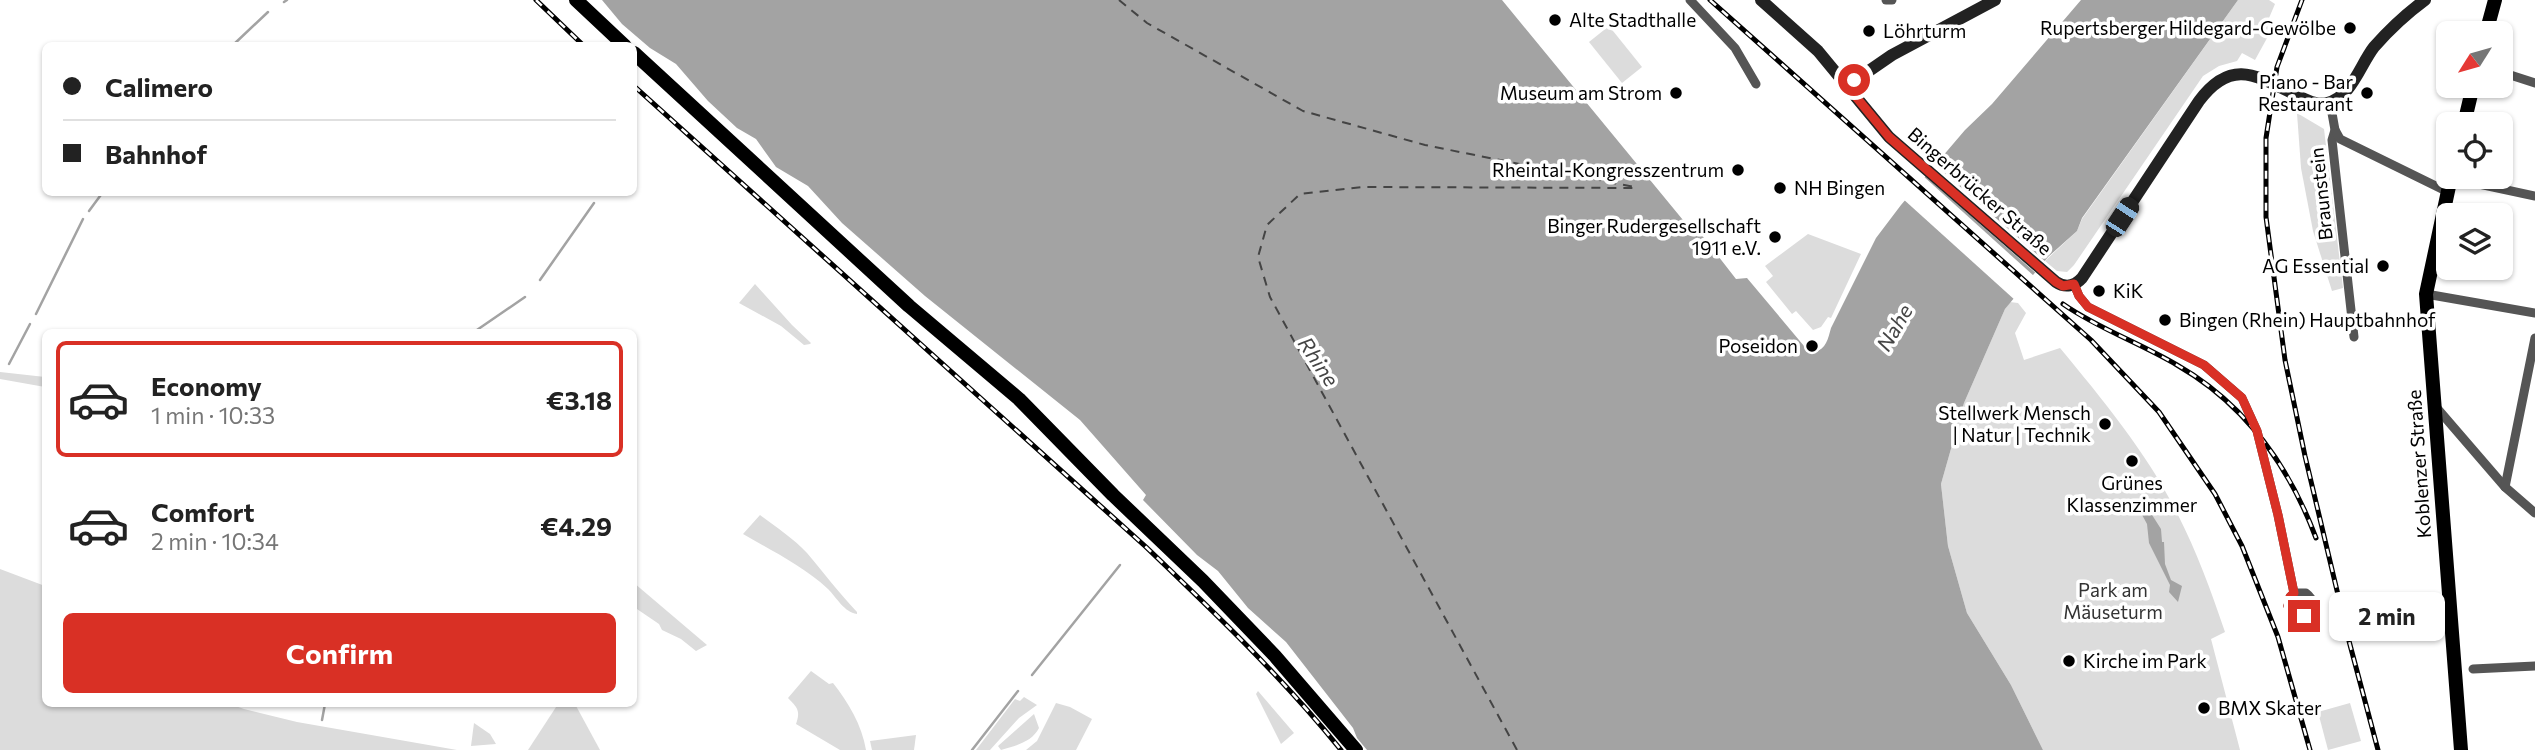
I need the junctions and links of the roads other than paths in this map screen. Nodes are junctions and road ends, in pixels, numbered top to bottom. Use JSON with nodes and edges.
{"nodes":[{"id":1,"x":576,"y":0,"type":"edge"},
{"id":2,"x":1690,"y":0,"type":"edge"},
{"id":3,"x":1761,"y":0,"type":"edge"},
{"id":4,"x":1886,"y":0,"type":"edge"},
{"id":5,"x":1892,"y":0,"type":"edge"},
{"id":6,"x":1995,"y":0,"type":"edge"},
{"id":7,"x":2425,"y":0,"type":"edge"},
{"id":8,"x":2495,"y":0,"type":"edge"},
{"id":9,"x":2490,"y":21,"type":"edge"},
{"id":10,"x":621,"y":42,"type":"edge"},
{"id":11,"x":637,"y":57,"type":"edge"},
{"id":12,"x":2513,"y":76,"type":"edge"},
{"id":13,"x":1756,"y":83,"type":"dead end"},
{"id":14,"x":2535,"y":83,"type":"edge"},
{"id":15,"x":1847,"y":86,"type":"junction"},
{"id":16,"x":2330,"y":102,"type":"junction"},
{"id":17,"x":2334,"y":130,"type":"junction"},
{"id":18,"x":2436,"y":177,"type":"edge"},
{"id":19,"x":2448,"y":189,"type":"edge"},
{"id":20,"x":2492,"y":189,"type":"edge"},
{"id":21,"x":2535,"y":196,"type":"edge"},
{"id":22,"x":2074,"y":284,"type":"junction"},
{"id":23,"x":2426,"y":294,"type":"junction"},
{"id":24,"x":2535,"y":313,"type":"edge"},
{"id":25,"x":2354,"y":337,"type":"dead end"},
{"id":26,"x":2535,"y":338,"type":"edge"},
{"id":27,"x":2434,"y":405,"type":"junction"},
{"id":28,"x":2504,"y":487,"type":"junction"},
{"id":29,"x":2535,"y":513,"type":"edge"},
{"id":30,"x":2294,"y":593,"type":"dead end"},
{"id":31,"x":2535,"y":666,"type":"edge"},
{"id":32,"x":2473,"y":669,"type":"dead end"},
{"id":33,"x":1356,"y":750,"type":"edge"},
{"id":34,"x":2461,"y":750,"type":"edge"}],
"edges":[{"from":1,"to":10,"type":"main road"},
{"from":2,"to":13,"type":"street"},
{"from":3,"to":15,"type":"main road","name":"Bingerbrücker Straße"},
{"from":4,"to":5,"type":"street"},
{"from":6,"to":15,"type":"main road"},
{"from":7,"to":16,"type":"main road"},
{"from":8,"to":9,"type":"main road"},
{"from":11,"to":33,"type":"main road"},
{"from":12,"to":14,"type":"street"},
{"from":15,"to":22,"type":"main road","name":"Bingerbrücker Straße"},
{"from":16,"to":17,"type":"street","name":"Braunstein"},
{"from":16,"to":22,"type":"main road"},
{"from":17,"to":18,"type":"street"},
{"from":17,"to":25,"type":"street","name":"Braunstein"},
{"from":19,"to":23,"type":"main road","name":"Koblenzer Straße"},
{"from":20,"to":21,"type":"street"},
{"from":22,"to":30,"type":"street"},
{"from":23,"to":24,"type":"street"},
{"from":23,"to":27,"type":"main road","name":"Koblenzer Straße"},
{"from":26,"to":28,"type":"street"},
{"from":27,"to":28,"type":"street"},
{"from":27,"to":34,"type":"main road","name":"Koblenzer Straße"},
{"from":28,"to":29,"type":"street"},
{"from":31,"to":32,"type":"street"}]}
